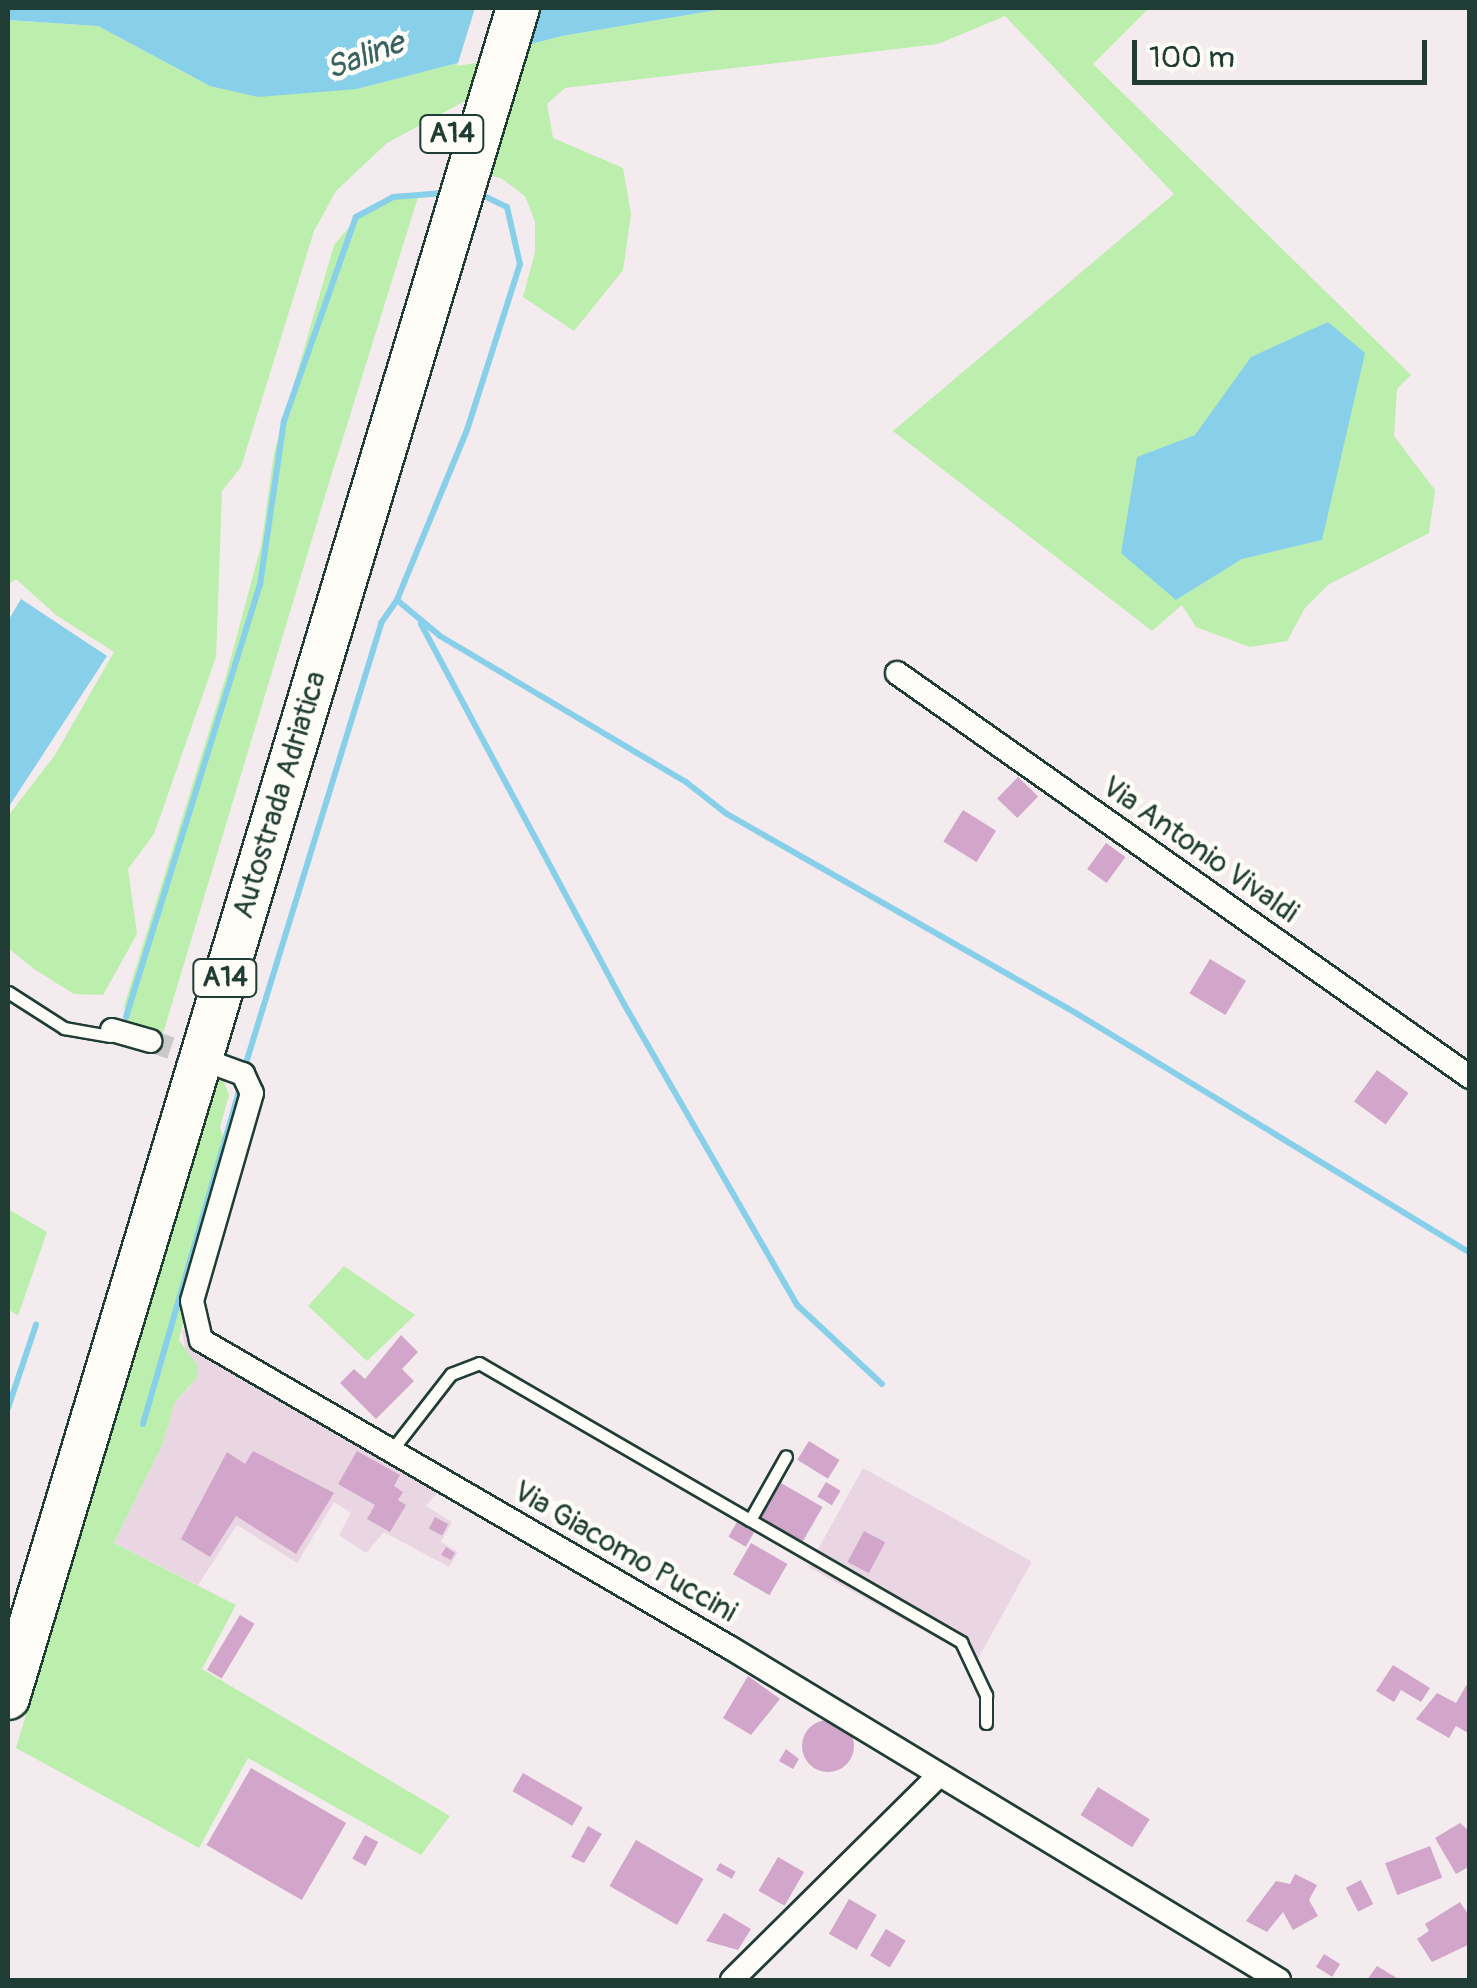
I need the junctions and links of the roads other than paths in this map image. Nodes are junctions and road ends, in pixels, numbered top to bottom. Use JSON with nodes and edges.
{"nodes":[{"id":1,"x":490,"y":8,"type":"edge"},
{"id":2,"x":518,"y":8,"type":"edge"},
{"id":3,"x":428,"y":259,"type":"junction"},
{"id":4,"x":897,"y":672,"type":"dead end"},
{"id":5,"x":8,"y":992,"type":"edge"},
{"id":6,"x":111,"y":1033,"type":"joint"},
{"id":7,"x":150,"y":1042,"type":"tunnel mouth"},
{"id":8,"x":218,"y":1065,"type":"tunnel mouth"},
{"id":9,"x":1470,"y":1077,"type":"edge"},
{"id":10,"x":391,"y":1452,"type":"junction"},
{"id":11,"x":786,"y":1456,"type":"dead end"},
{"id":12,"x":750,"y":1520,"type":"junction"},
{"id":13,"x":8,"y":1604,"type":"edge"},
{"id":14,"x":8,"y":1698,"type":"edge"},
{"id":15,"x":986,"y":1724,"type":"dead end"},
{"id":16,"x":938,"y":1775,"type":"junction"},
{"id":17,"x":732,"y":1980,"type":"edge"},
{"id":18,"x":1279,"y":1980,"type":"edge"}],
"edges":[{"from":1,"to":3,"type":"highway","name":"Autostrada Adriatica","number":"A14"},
{"from":2,"to":3,"type":"highway","name":"Autostrada Adriatica","number":"A14"},
{"from":3,"to":13,"type":"highway","name":"Autostrada Adriatica","number":"A14"},
{"from":3,"to":14,"type":"highway","name":"Autostrada Adriatica","number":"A14"},
{"from":4,"to":9,"type":"street","name":"Via Antonio Vivaldi"},
{"from":5,"to":6,"type":"lane"},
{"from":6,"to":7,"type":"street"},
{"from":8,"to":10,"type":"street","name":"Via Giacomo Puccini"},
{"from":10,"to":12,"type":"lane"},
{"from":10,"to":16,"type":"street","name":"Via Giacomo Puccini"},
{"from":11,"to":12,"type":"lane"},
{"from":12,"to":15,"type":"lane"},
{"from":16,"to":17,"type":"street"},
{"from":16,"to":18,"type":"street","name":"Via Giacomo Puccini"}]}
